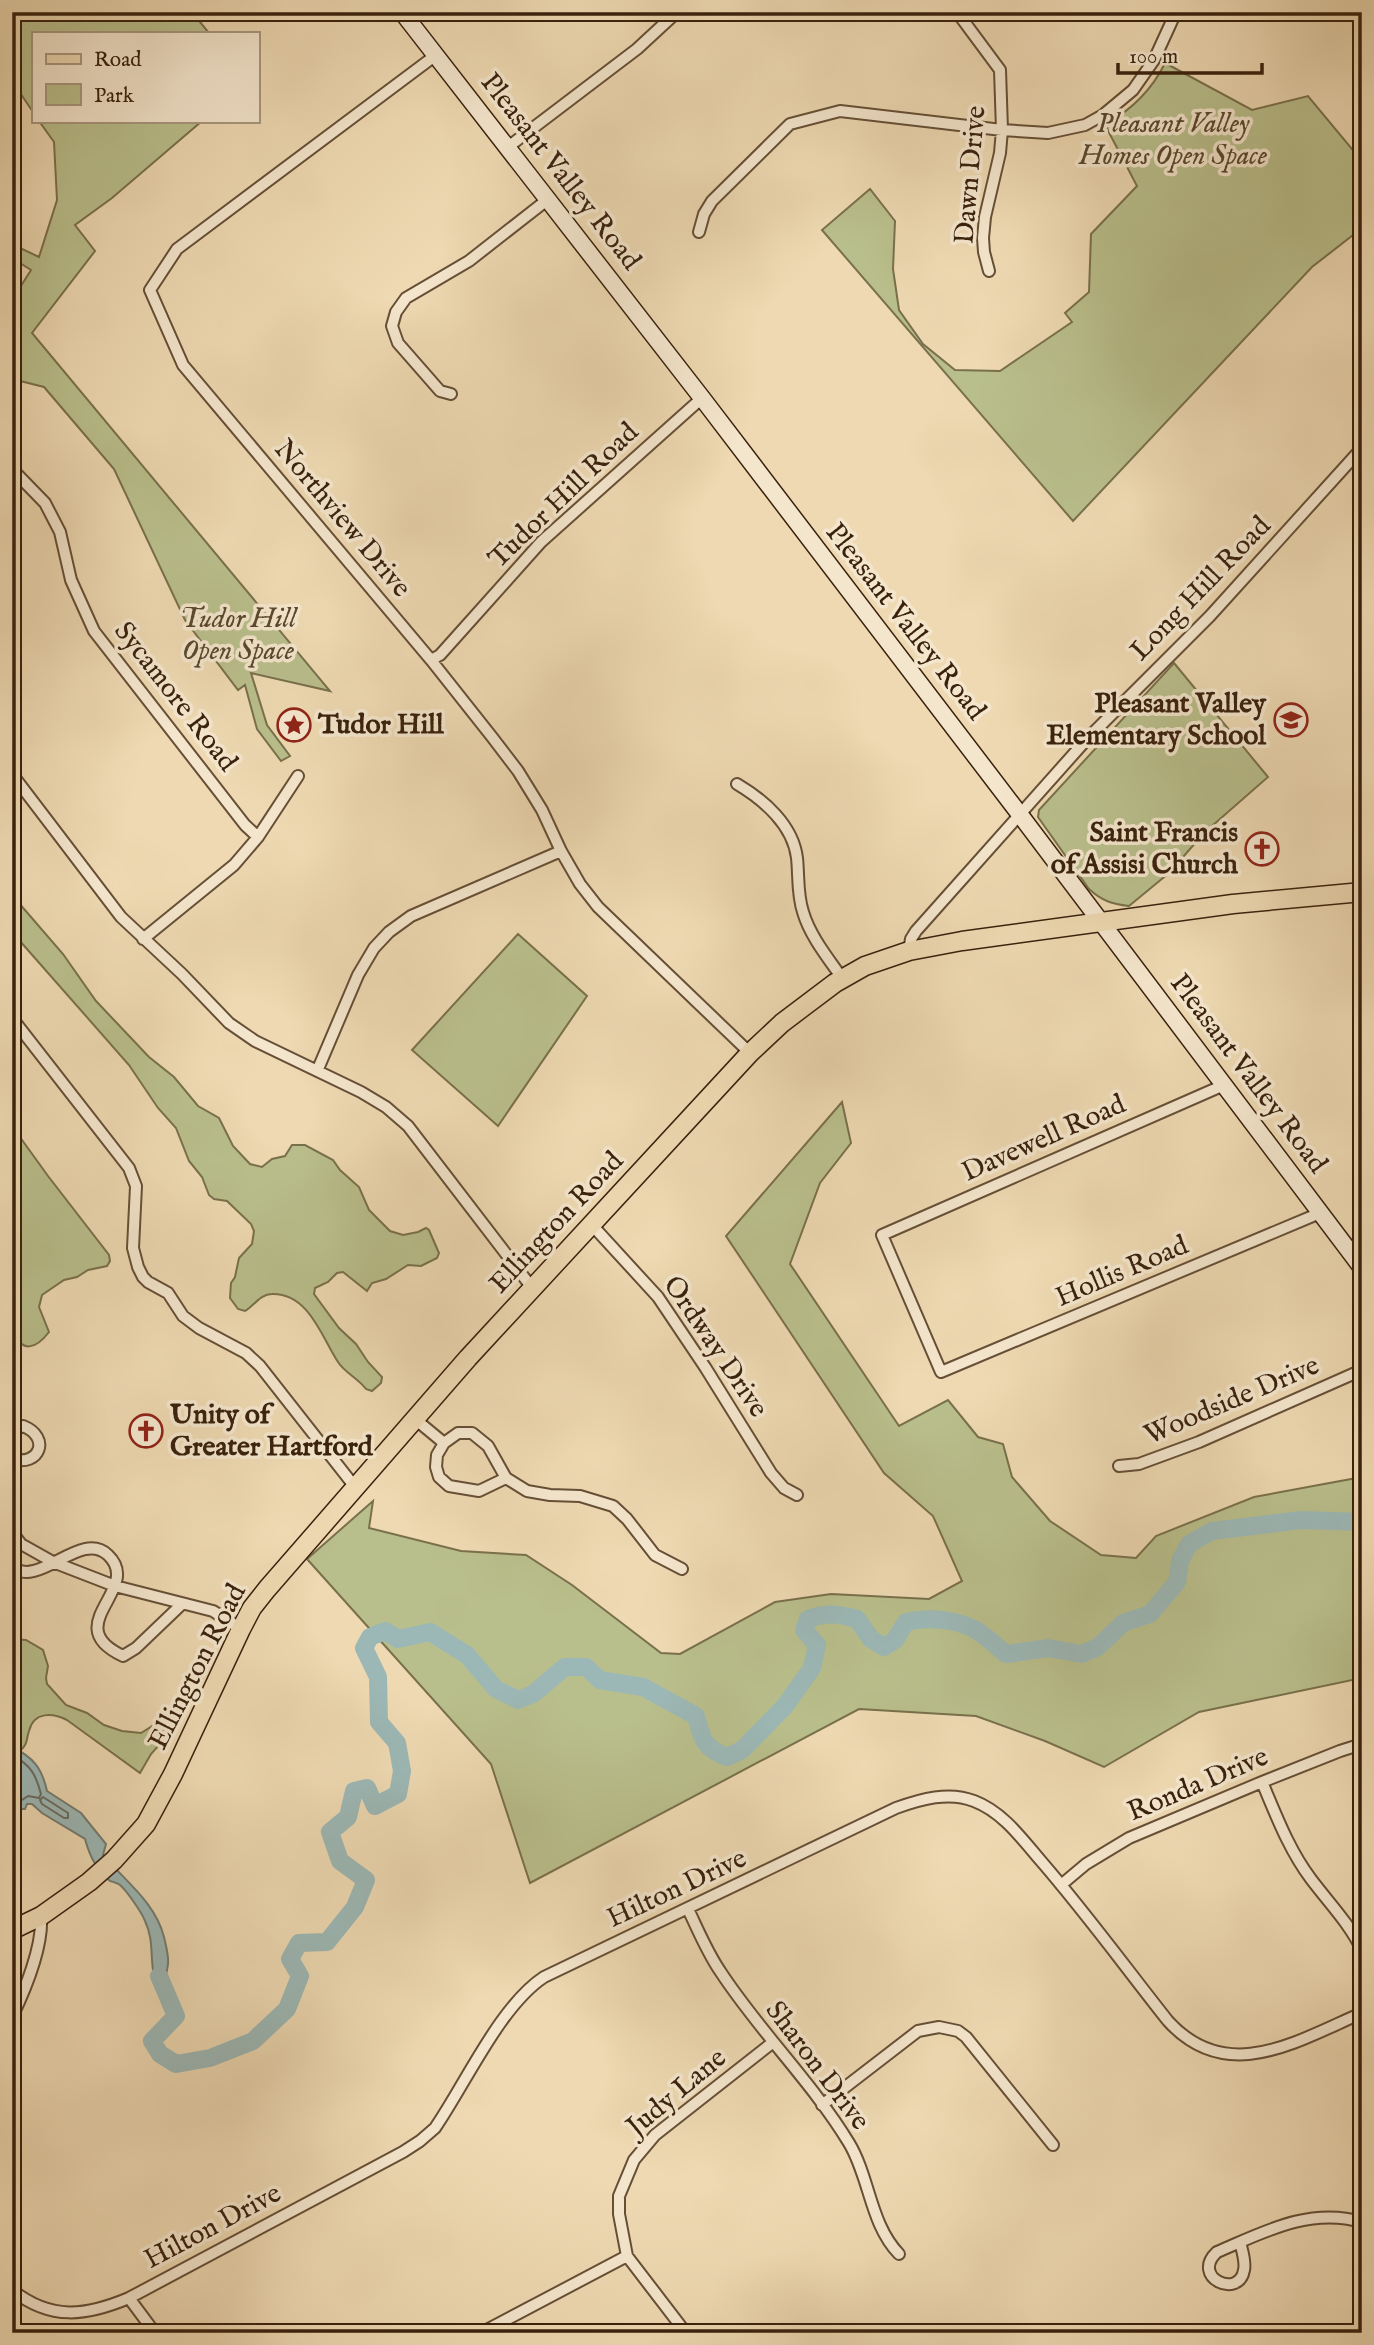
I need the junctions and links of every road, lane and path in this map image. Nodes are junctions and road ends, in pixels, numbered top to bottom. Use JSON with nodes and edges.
{"nodes":[{"id":1,"x":402,"y":12,"type":"edge"},
{"id":2,"x":677,"y":12,"type":"edge"},
{"id":3,"x":957,"y":12,"type":"edge"},
{"id":4,"x":1177,"y":12,"type":"edge"},
{"id":5,"x":436,"y":55,"type":"junction"},
{"id":6,"x":1002,"y":130,"type":"junction"},
{"id":7,"x":508,"y":146,"type":"junction"},
{"id":8,"x":547,"y":200,"type":"junction"},
{"id":9,"x":699,"y":232,"type":"dead end"},
{"id":10,"x":989,"y":271,"type":"dead end"},
{"id":11,"x":451,"y":394,"type":"dead end"},
{"id":12,"x":702,"y":398,"type":"junction"},
{"id":13,"x":1362,"y":448,"type":"edge"},
{"id":14,"x":12,"y":469,"type":"edge"},
{"id":15,"x":431,"y":660,"type":"junction"},
{"id":16,"x":12,"y":774,"type":"edge"},
{"id":17,"x":298,"y":776,"type":"dead end"},
{"id":18,"x":737,"y":784,"type":"dead end"},
{"id":19,"x":1021,"y":816,"type":"junction"},
{"id":20,"x":258,"y":837,"type":"junction"},
{"id":21,"x":561,"y":851,"type":"junction"},
{"id":22,"x":1362,"y":892,"type":"edge"},
{"id":23,"x":1100,"y":921,"type":"junction"},
{"id":24,"x":144,"y":939,"type":"junction"},
{"id":25,"x":909,"y":951,"type":"junction"},
{"id":26,"x":842,"y":978,"type":"junction"},
{"id":27,"x":12,"y":1018,"type":"edge"},
{"id":28,"x":750,"y":1053,"type":"junction"},
{"id":29,"x":318,"y":1069,"type":"junction"},
{"id":30,"x":1224,"y":1085,"type":"junction"},
{"id":31,"x":1320,"y":1213,"type":"junction"},
{"id":32,"x":592,"y":1225,"type":"junction"},
{"id":33,"x":1362,"y":1268,"type":"edge"},
{"id":34,"x":533,"y":1289,"type":"junction"},
{"id":35,"x":1362,"y":1370,"type":"edge"},
{"id":36,"x":941,"y":1372,"type":"joint"},
{"id":37,"x":415,"y":1419,"type":"junction"},
{"id":38,"x":12,"y":1430,"type":"edge"},
{"id":39,"x":444,"y":1443,"type":"junction"},
{"id":40,"x":12,"y":1459,"type":"edge"},
{"id":41,"x":1119,"y":1466,"type":"dead end"},
{"id":42,"x":506,"y":1478,"type":"junction"},
{"id":43,"x":355,"y":1487,"type":"junction"},
{"id":44,"x":797,"y":1495,"type":"dead end"},
{"id":45,"x":12,"y":1532,"type":"edge"},
{"id":46,"x":53,"y":1562,"type":"junction"},
{"id":47,"x":12,"y":1567,"type":"edge"},
{"id":48,"x":682,"y":1569,"type":"dead end"},
{"id":49,"x":115,"y":1586,"type":"junction"},
{"id":50,"x":182,"y":1604,"type":"junction"},
{"id":51,"x":241,"y":1629,"type":"junction"},
{"id":52,"x":1362,"y":1744,"type":"edge"},
{"id":53,"x":1262,"y":1782,"type":"junction"},
{"id":54,"x":1061,"y":1885,"type":"junction"},
{"id":55,"x":688,"y":1909,"type":"junction"},
{"id":56,"x":41,"y":1916,"type":"junction"},
{"id":57,"x":12,"y":1930,"type":"edge"},
{"id":58,"x":1362,"y":1950,"type":"edge"},
{"id":59,"x":1362,"y":2014,"type":"edge"},
{"id":60,"x":12,"y":2017,"type":"edge"},
{"id":61,"x":772,"y":2043,"type":"junction"},
{"id":62,"x":822,"y":2105,"type":"junction"},
{"id":63,"x":1053,"y":2145,"type":"dead end"},
{"id":64,"x":1362,"y":2222,"type":"edge"},
{"id":65,"x":1240,"y":2242,"type":"dead end"},
{"id":66,"x":899,"y":2254,"type":"dead end"},
{"id":67,"x":627,"y":2256,"type":"junction"},
{"id":68,"x":12,"y":2290,"type":"edge"},
{"id":69,"x":129,"y":2298,"type":"junction"},
{"id":70,"x":155,"y":2333,"type":"edge"},
{"id":71,"x":481,"y":2333,"type":"edge"},
{"id":72,"x":686,"y":2333,"type":"edge"}],
"edges":[{"from":1,"to":5,"type":"main road","name":"Pleasant Valley Road"},
{"from":2,"to":7,"type":"street"},
{"from":3,"to":6,"type":"street","name":"Dawn Drive"},
{"from":4,"to":6,"type":"street"},
{"from":5,"to":7,"type":"main road","name":"Pleasant Valley Road"},
{"from":5,"to":15,"type":"street","name":"Northview Drive"},
{"from":6,"to":9,"type":"street"},
{"from":6,"to":10,"type":"street","name":"Dawn Drive"},
{"from":7,"to":8,"type":"main road","name":"Pleasant Valley Road"},
{"from":8,"to":11,"type":"street"},
{"from":8,"to":12,"type":"main road","name":"Pleasant Valley Road"},
{"from":12,"to":15,"type":"street","name":"Tudor Hill Road"},
{"from":12,"to":19,"type":"main road","name":"Pleasant Valley Road"},
{"from":13,"to":19,"type":"street","name":"Long Hill Road"},
{"from":14,"to":20,"type":"street","name":"Sycamore Road"},
{"from":15,"to":21,"type":"street","name":"Northview Drive"},
{"from":16,"to":24,"type":"street"},
{"from":17,"to":20,"type":"street"},
{"from":18,"to":26,"type":"street"},
{"from":19,"to":23,"type":"main road","name":"Pleasant Valley Road"},
{"from":19,"to":25,"type":"street","name":"Long Hill Road"},
{"from":20,"to":24,"type":"street"},
{"from":21,"to":28,"type":"street","name":"Northview Drive"},
{"from":21,"to":29,"type":"street"},
{"from":22,"to":23,"type":"main road","name":"Ellington Road"},
{"from":23,"to":25,"type":"main road","name":"Ellington Road"},
{"from":23,"to":30,"type":"main road","name":"Pleasant Valley Road"},
{"from":24,"to":29,"type":"street"},
{"from":25,"to":26,"type":"main road","name":"Ellington Road"},
{"from":26,"to":28,"type":"main road","name":"Ellington Road"},
{"from":27,"to":43,"type":"street"},
{"from":28,"to":32,"type":"main road","name":"Ellington Road"},
{"from":29,"to":34,"type":"street"},
{"from":30,"to":31,"type":"main road","name":"Pleasant Valley Road"},
{"from":30,"to":36,"type":"street","name":"Davewell Road"},
{"from":31,"to":33,"type":"main road","name":"Pleasant Valley Road"},
{"from":31,"to":36,"type":"street","name":"Hollis Road"},
{"from":32,"to":34,"type":"main road","name":"Ellington Road"},
{"from":32,"to":44,"type":"street","name":"Ordway Drive"},
{"from":34,"to":37,"type":"main road","name":"Ellington Road"},
{"from":35,"to":41,"type":"street","name":"Woodside Drive"},
{"from":37,"to":39,"type":"street"},
{"from":37,"to":43,"type":"main road","name":"Ellington Road"},
{"from":38,"to":40,"type":"street"},
{"from":39,"to":42,"type":"street"},
{"from":39,"to":42,"type":"street"},
{"from":42,"to":48,"type":"street"},
{"from":43,"to":51,"type":"main road","name":"Ellington Road"},
{"from":45,"to":46,"type":"street"},
{"from":46,"to":47,"type":"street"},
{"from":46,"to":49,"type":"street"},
{"from":46,"to":49,"type":"street"},
{"from":49,"to":50,"type":"street"},
{"from":49,"to":50,"type":"street"},
{"from":50,"to":51,"type":"street"},
{"from":51,"to":56,"type":"main road","name":"Ellington Road"},
{"from":52,"to":53,"type":"street","name":"Ronda Drive"},
{"from":53,"to":54,"type":"street","name":"Ronda Drive"},
{"from":53,"to":58,"type":"street"},
{"from":54,"to":55,"type":"street","name":"Hilton Drive"},
{"from":54,"to":59,"type":"street","name":"Hilton Drive"},
{"from":55,"to":61,"type":"street","name":"Sharon Drive"},
{"from":55,"to":69,"type":"street","name":"Hilton Drive"},
{"from":56,"to":57,"type":"main road","name":"Ellington Road"},
{"from":56,"to":60,"type":"street"},
{"from":61,"to":62,"type":"street","name":"Sharon Drive"},
{"from":61,"to":67,"type":"street","name":"Judy Lane"},
{"from":62,"to":63,"type":"street"},
{"from":62,"to":66,"type":"street","name":"Sharon Drive"},
{"from":64,"to":65,"type":"street"},
{"from":67,"to":71,"type":"street"},
{"from":67,"to":72,"type":"street","name":"Judy Lane"},
{"from":68,"to":69,"type":"street","name":"Hilton Drive"},
{"from":69,"to":70,"type":"street"}]}
